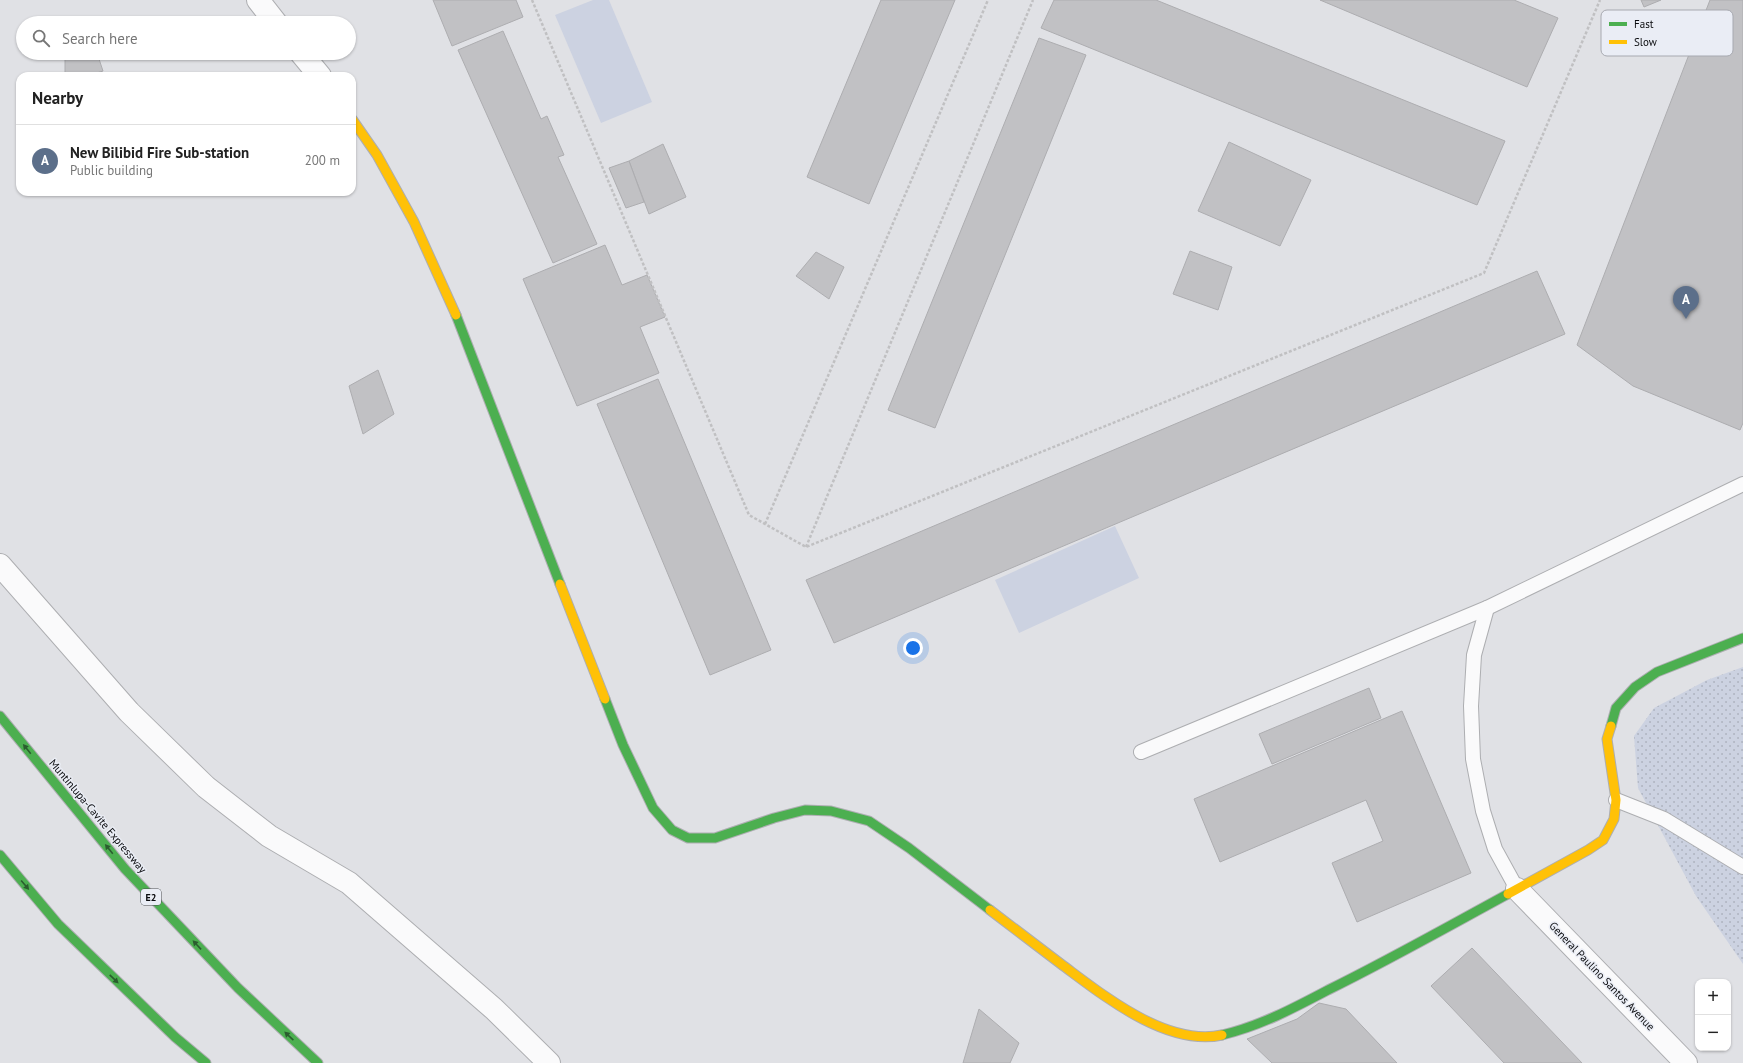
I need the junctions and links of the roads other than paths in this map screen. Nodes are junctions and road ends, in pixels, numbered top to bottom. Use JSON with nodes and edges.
{"nodes":[{"id":1,"x":258,"y":0,"type":"edge"},
{"id":2,"x":271,"y":16,"type":"edge"},
{"id":3,"x":307,"y":60,"type":"edge"},
{"id":4,"x":317,"y":72,"type":"edge"},
{"id":5,"x":356,"y":125,"type":"edge"},
{"id":6,"x":1743,"y":484,"type":"edge"},
{"id":7,"x":0,"y":565,"type":"edge"},
{"id":8,"x":1486,"y":608,"type":"junction"},
{"id":9,"x":1743,"y":638,"type":"edge"},
{"id":10,"x":0,"y":716,"type":"edge"},
{"id":11,"x":1140,"y":752,"type":"dead end"},
{"id":12,"x":1616,"y":800,"type":"junction"},
{"id":13,"x":0,"y":855,"type":"edge"},
{"id":14,"x":1743,"y":867,"type":"edge"},
{"id":15,"x":1517,"y":889,"type":"junction"},
{"id":16,"x":206,"y":1063,"type":"edge"},
{"id":17,"x":318,"y":1063,"type":"edge"},
{"id":18,"x":549,"y":1063,"type":"edge"},
{"id":19,"x":1686,"y":1063,"type":"edge"}],
"edges":[{"from":1,"to":2,"type":"street"},
{"from":3,"to":4,"type":"street"},
{"from":5,"to":15,"type":"main road"},
{"from":6,"to":8,"type":"lane"},
{"from":7,"to":18,"type":"street"},
{"from":8,"to":11,"type":"lane"},
{"from":8,"to":15,"type":"lane"},
{"from":9,"to":12,"type":"main road"},
{"from":17,"to":10,"type":"main road","name":"Muntinlupa-Cavite Expressway","number":"E2","one_way":true},
{"from":12,"to":14,"type":"lane"},
{"from":12,"to":15,"type":"main road"},
{"from":13,"to":16,"type":"main road","one_way":true},
{"from":15,"to":19,"type":"street","name":"General Paulino Santos Avenue"}]}
